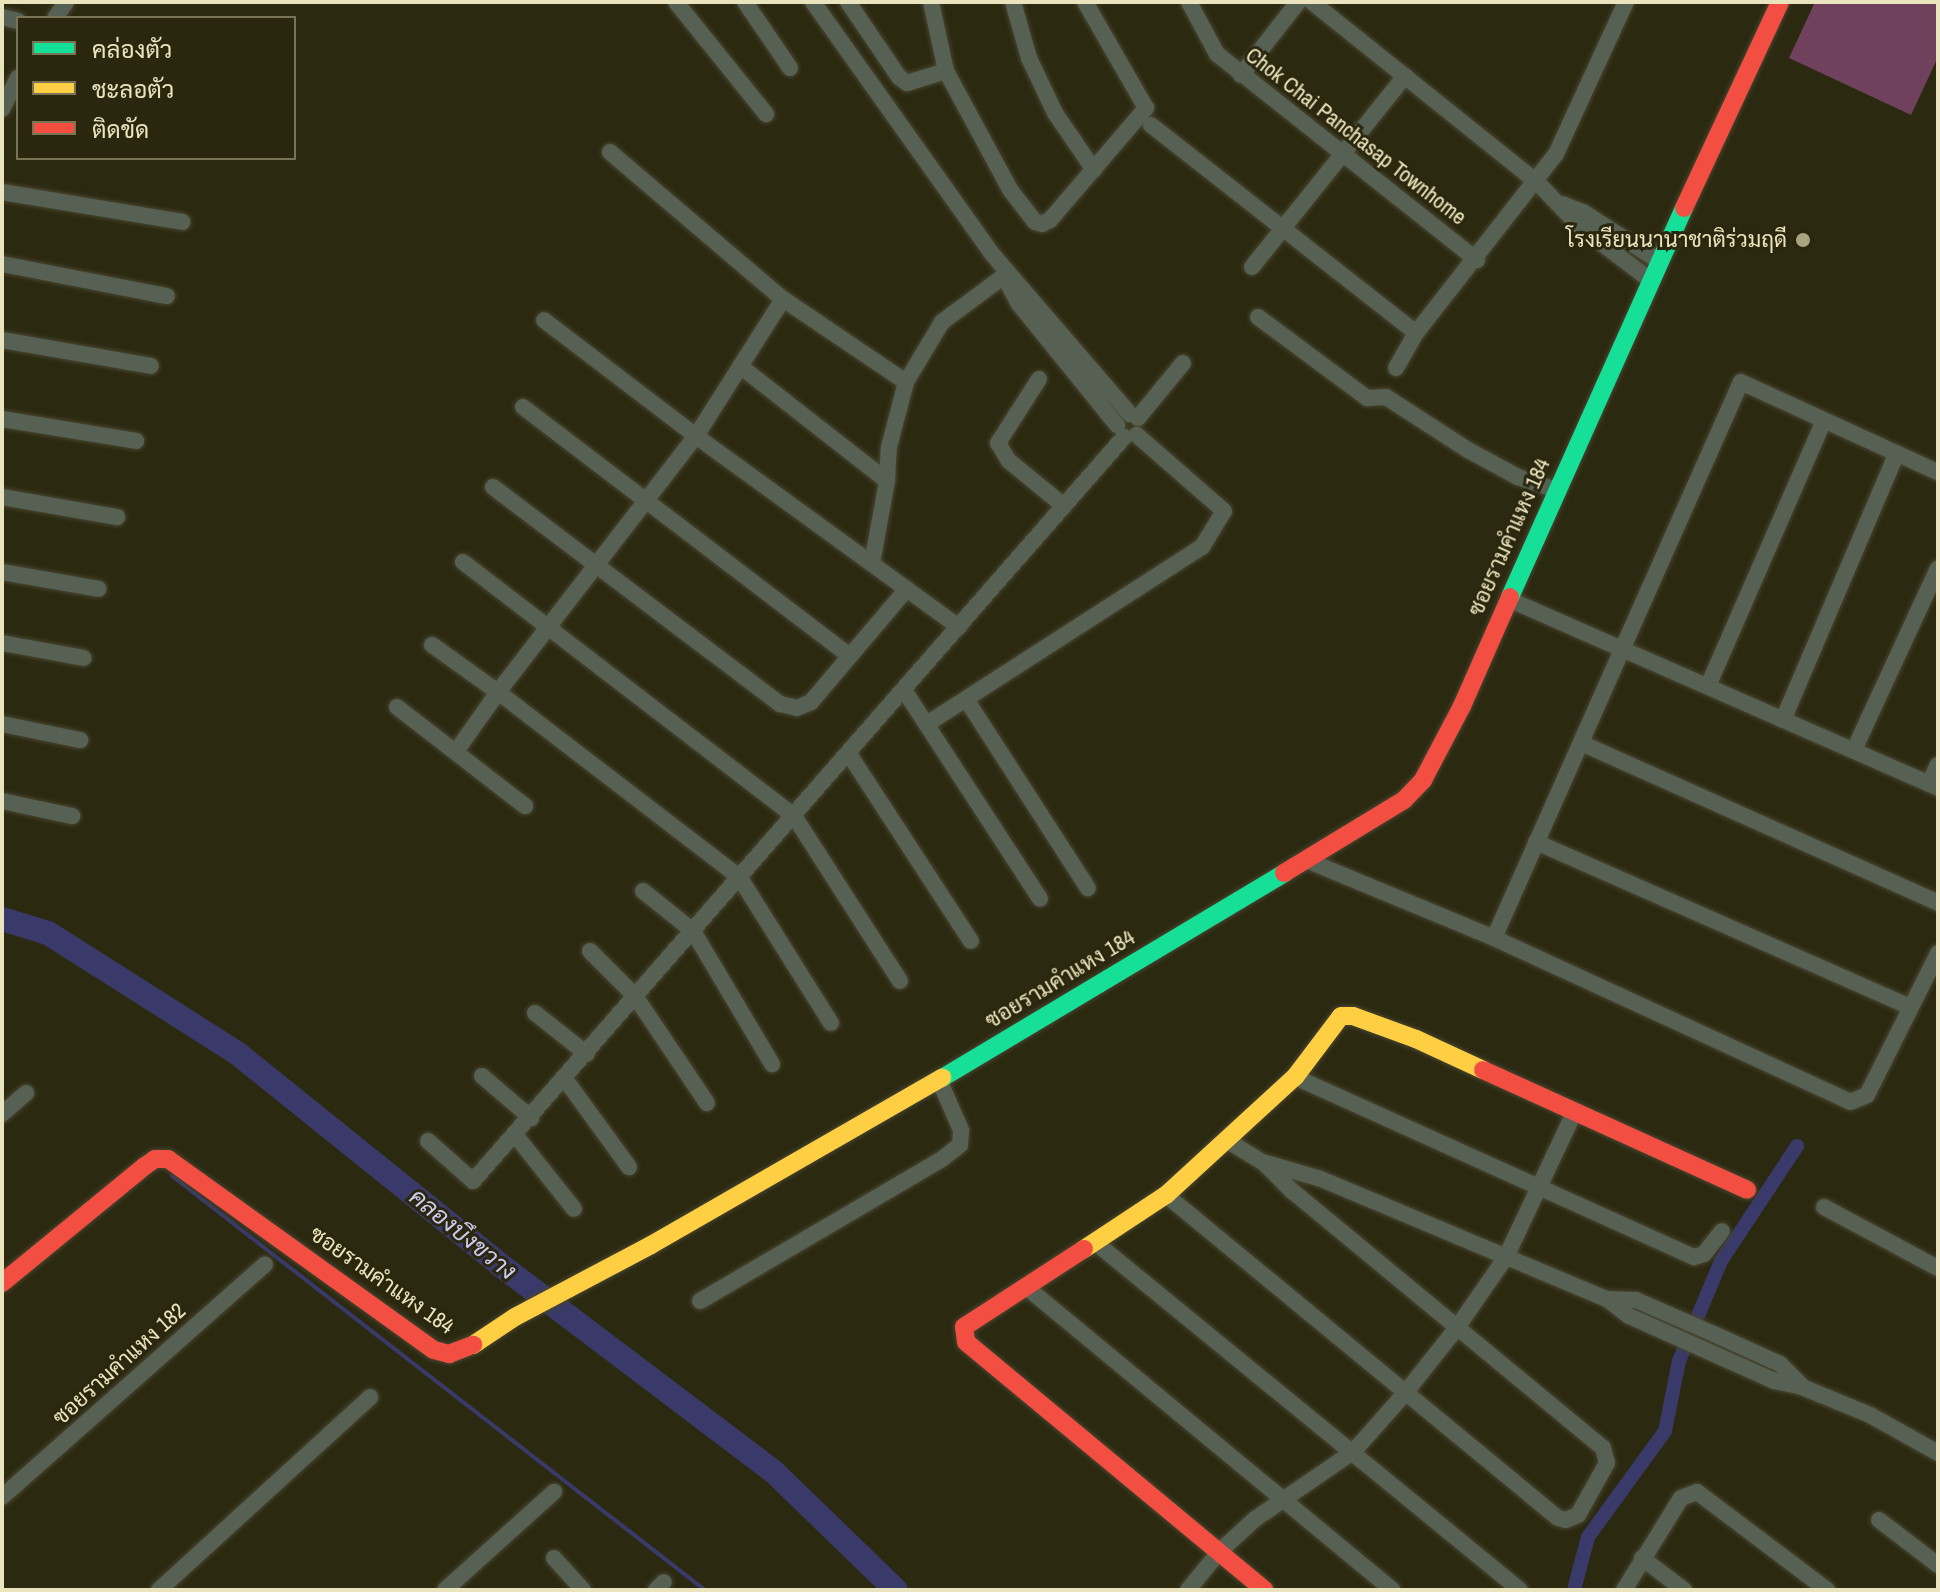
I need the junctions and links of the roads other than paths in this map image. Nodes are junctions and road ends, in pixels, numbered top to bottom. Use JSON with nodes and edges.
{"nodes":[{"id":1,"x":676,"y":2,"type":"edge"},
{"id":2,"x":745,"y":2,"type":"edge"},
{"id":3,"x":813,"y":2,"type":"edge"},
{"id":4,"x":848,"y":2,"type":"edge"},
{"id":5,"x":931,"y":2,"type":"edge"},
{"id":6,"x":1013,"y":2,"type":"edge"},
{"id":7,"x":1085,"y":2,"type":"edge"},
{"id":8,"x":1189,"y":2,"type":"edge"},
{"id":9,"x":1298,"y":2,"type":"edge"},
{"id":10,"x":1312,"y":2,"type":"edge"},
{"id":11,"x":1626,"y":2,"type":"edge"},
{"id":12,"x":1778,"y":3,"type":"edge"},
{"id":13,"x":790,"y":68,"type":"dead end"},
{"id":14,"x":946,"y":71,"type":"junction"},
{"id":15,"x":1241,"y":75,"type":"junction"},
{"id":16,"x":1405,"y":76,"type":"junction"},
{"id":17,"x":16,"y":82,"type":"edge"},
{"id":18,"x":6,"y":104,"type":"edge"},
{"id":19,"x":766,"y":114,"type":"dead end"},
{"id":20,"x":1151,"y":125,"type":"dead end"},
{"id":21,"x":610,"y":152,"type":"dead end"},
{"id":22,"x":1342,"y":154,"type":"junction"},
{"id":23,"x":1094,"y":170,"type":"junction"},
{"id":24,"x":1537,"y":182,"type":"junction"},
{"id":25,"x":2,"y":192,"type":"edge"},
{"id":26,"x":1562,"y":204,"type":"junction"},
{"id":27,"x":183,"y":222,"type":"dead end"},
{"id":28,"x":1283,"y":231,"type":"junction"},
{"id":29,"x":993,"y":255,"type":"junction"},
{"id":30,"x":1477,"y":260,"type":"junction"},
{"id":31,"x":1659,"y":261,"type":"junction"},
{"id":32,"x":2,"y":264,"type":"edge"},
{"id":33,"x":1252,"y":267,"type":"dead end"},
{"id":34,"x":1004,"y":276,"type":"junction"},
{"id":35,"x":1650,"y":280,"type":"junction"},
{"id":36,"x":167,"y":296,"type":"dead end"},
{"id":37,"x":783,"y":299,"type":"junction"},
{"id":38,"x":1258,"y":317,"type":"dead end"},
{"id":39,"x":544,"y":320,"type":"dead end"},
{"id":40,"x":1416,"y":333,"type":"junction"},
{"id":41,"x":2,"y":340,"type":"edge"},
{"id":42,"x":1068,"y":351,"type":"junction"},
{"id":43,"x":1183,"y":363,"type":"dead end"},
{"id":44,"x":151,"y":366,"type":"dead end"},
{"id":45,"x":740,"y":366,"type":"junction"},
{"id":46,"x":1396,"y":368,"type":"dead end"},
{"id":47,"x":1039,"y":379,"type":"dead end"},
{"id":48,"x":906,"y":382,"type":"junction"},
{"id":49,"x":523,"y":407,"type":"dead end"},
{"id":50,"x":2,"y":419,"type":"edge"},
{"id":51,"x":1824,"y":421,"type":"junction"},
{"id":52,"x":1129,"y":426,"type":"junction"},
{"id":53,"x":696,"y":436,"type":"junction"},
{"id":54,"x":136,"y":441,"type":"dead end"},
{"id":55,"x":1897,"y":453,"type":"junction"},
{"id":56,"x":1938,"y":472,"type":"edge"},
{"id":57,"x":887,"y":481,"type":"junction"},
{"id":58,"x":493,"y":487,"type":"dead end"},
{"id":59,"x":1556,"y":490,"type":"junction"},
{"id":60,"x":2,"y":497,"type":"edge"},
{"id":61,"x":645,"y":503,"type":"junction"},
{"id":62,"x":1064,"y":506,"type":"junction"},
{"id":63,"x":117,"y":517,"type":"dead end"},
{"id":64,"x":463,"y":562,"type":"dead end"},
{"id":65,"x":597,"y":563,"type":"junction"},
{"id":66,"x":872,"y":563,"type":"junction"},
{"id":67,"x":1938,"y":568,"type":"edge"},
{"id":68,"x":2,"y":572,"type":"edge"},
{"id":69,"x":99,"y":589,"type":"dead end"},
{"id":70,"x":907,"y":589,"type":"junction"},
{"id":71,"x":1508,"y":599,"type":"junction"},
{"id":72,"x":548,"y":627,"type":"junction"},
{"id":73,"x":959,"y":627,"type":"junction"},
{"id":74,"x":2,"y":643,"type":"edge"},
{"id":75,"x":432,"y":645,"type":"dead end"},
{"id":76,"x":1623,"y":649,"type":"junction"},
{"id":77,"x":850,"y":656,"type":"junction"},
{"id":78,"x":84,"y":658,"type":"dead end"},
{"id":79,"x":1708,"y":686,"type":"junction"},
{"id":80,"x":904,"y":690,"type":"junction"},
{"id":81,"x":498,"y":692,"type":"junction"},
{"id":82,"x":966,"y":699,"type":"junction"},
{"id":83,"x":397,"y":707,"type":"dead end"},
{"id":84,"x":1783,"y":720,"type":"junction"},
{"id":85,"x":2,"y":724,"type":"edge"},
{"id":86,"x":927,"y":724,"type":"junction"},
{"id":87,"x":80,"y":740,"type":"dead end"},
{"id":88,"x":1581,"y":743,"type":"junction"},
{"id":89,"x":457,"y":750,"type":"junction"},
{"id":90,"x":1854,"y":750,"type":"junction"},
{"id":91,"x":849,"y":754,"type":"junction"},
{"id":92,"x":1938,"y":765,"type":"edge"},
{"id":93,"x":1934,"y":786,"type":"edge"},
{"id":94,"x":2,"y":801,"type":"edge"},
{"id":95,"x":525,"y":806,"type":"dead end"},
{"id":96,"x":72,"y":816,"type":"dead end"},
{"id":97,"x":794,"y":816,"type":"junction"},
{"id":98,"x":1536,"y":842,"type":"junction"},
{"id":99,"x":1306,"y":860,"type":"junction"},
{"id":100,"x":740,"y":878,"type":"junction"},
{"id":101,"x":1088,"y":888,"type":"dead end"},
{"id":102,"x":643,"y":891,"type":"dead end"},
{"id":103,"x":1040,"y":899,"type":"dead end"},
{"id":104,"x":1938,"y":903,"type":"edge"},
{"id":105,"x":693,"y":931,"type":"junction"},
{"id":106,"x":1494,"y":938,"type":"junction"},
{"id":107,"x":971,"y":941,"type":"dead end"},
{"id":108,"x":590,"y":951,"type":"dead end"},
{"id":109,"x":1938,"y":953,"type":"edge"},
{"id":110,"x":900,"y":981,"type":"dead end"},
{"id":111,"x":635,"y":996,"type":"junction"},
{"id":112,"x":1910,"y":1007,"type":"junction"},
{"id":113,"x":535,"y":1013,"type":"dead end"},
{"id":114,"x":831,"y":1023,"type":"dead end"},
{"id":115,"x":587,"y":1054,"type":"junction"},
{"id":116,"x":772,"y":1064,"type":"dead end"},
{"id":117,"x":482,"y":1076,"type":"dead end"},
{"id":118,"x":1295,"y":1077,"type":"junction"},
{"id":119,"x":565,"y":1079,"type":"junction"},
{"id":120,"x":939,"y":1080,"type":"junction"},
{"id":121,"x":26,"y":1093,"type":"dead end"},
{"id":122,"x":707,"y":1103,"type":"dead end"},
{"id":123,"x":1574,"y":1113,"type":"junction"},
{"id":124,"x":2,"y":1114,"type":"edge"},
{"id":125,"x":531,"y":1118,"type":"junction"},
{"id":126,"x":516,"y":1136,"type":"junction"},
{"id":127,"x":1226,"y":1140,"type":"junction"},
{"id":128,"x":428,"y":1141,"type":"dead end"},
{"id":129,"x":1264,"y":1163,"type":"junction"},
{"id":130,"x":629,"y":1167,"type":"dead end"},
{"id":131,"x":1541,"y":1188,"type":"junction"},
{"id":132,"x":1747,"y":1190,"type":"dead end"},
{"id":133,"x":1166,"y":1195,"type":"junction"},
{"id":134,"x":1824,"y":1207,"type":"dead end"},
{"id":135,"x":574,"y":1209,"type":"dead end"},
{"id":136,"x":1722,"y":1231,"type":"dead end"},
{"id":137,"x":1096,"y":1243,"type":"junction"},
{"id":138,"x":1506,"y":1257,"type":"junction"},
{"id":139,"x":265,"y":1264,"type":"dead end"},
{"id":140,"x":1938,"y":1268,"type":"edge"},
{"id":141,"x":2,"y":1283,"type":"edge"},
{"id":142,"x":1025,"y":1286,"type":"junction"},
{"id":143,"x":700,"y":1301,"type":"dead end"},
{"id":144,"x":1633,"y":1308,"type":"junction"},
{"id":145,"x":1456,"y":1329,"type":"junction"},
{"id":146,"x":1802,"y":1387,"type":"junction"},
{"id":147,"x":1406,"y":1392,"type":"junction"},
{"id":148,"x":370,"y":1397,"type":"dead end"},
{"id":149,"x":1353,"y":1452,"type":"junction"},
{"id":150,"x":1938,"y":1453,"type":"edge"},
{"id":151,"x":554,"y":1492,"type":"dead end"},
{"id":152,"x":2,"y":1497,"type":"edge"},
{"id":153,"x":1281,"y":1499,"type":"junction"},
{"id":154,"x":1879,"y":1520,"type":"dead end"},
{"id":155,"x":1219,"y":1552,"type":"junction"},
{"id":156,"x":554,"y":1558,"type":"dead end"},
{"id":157,"x":1642,"y":1558,"type":"junction"},
{"id":158,"x":1938,"y":1565,"type":"edge"},
{"id":159,"x":159,"y":1590,"type":"edge"},
{"id":160,"x":445,"y":1590,"type":"edge"},
{"id":161,"x":583,"y":1590,"type":"edge"},
{"id":162,"x":1188,"y":1590,"type":"edge"},
{"id":163,"x":1265,"y":1590,"type":"edge"},
{"id":164,"x":1393,"y":1590,"type":"edge"},
{"id":165,"x":1520,"y":1590,"type":"edge"},
{"id":166,"x":1624,"y":1590,"type":"edge"},
{"id":167,"x":1684,"y":1590,"type":"edge"},
{"id":168,"x":1827,"y":1590,"type":"edge"}],
"edges":[{"from":1,"to":19,"type":"street"},
{"from":2,"to":13,"type":"street"},
{"from":3,"to":29,"type":"street"},
{"from":4,"to":14,"type":"street"},
{"from":5,"to":14,"type":"street"},
{"from":6,"to":23,"type":"street"},
{"from":7,"to":23,"type":"street"},
{"from":8,"to":15,"type":"street","name":"Chok Chai Panchasap Townhome"},
{"from":9,"to":15,"type":"street"},
{"from":10,"to":16,"type":"street"},
{"from":11,"to":24,"type":"street"},
{"from":12,"to":31,"type":"street","name":"ซอยรามคำแหง 184"},
{"from":14,"to":23,"type":"street"},
{"from":15,"to":22,"type":"street","name":"Chok Chai Panchasap Townhome"},
{"from":16,"to":22,"type":"street"},
{"from":16,"to":24,"type":"street"},
{"from":17,"to":18,"type":"street"},
{"from":20,"to":28,"type":"street"},
{"from":21,"to":37,"type":"street"},
{"from":22,"to":28,"type":"street"},
{"from":22,"to":30,"type":"street","name":"Chok Chai Panchasap Townhome"},
{"from":24,"to":26,"type":"street"},
{"from":24,"to":30,"type":"street"},
{"from":25,"to":27,"type":"street"},
{"from":26,"to":31,"type":"street"},
{"from":26,"to":35,"type":"street"},
{"from":28,"to":33,"type":"street"},
{"from":28,"to":40,"type":"street"},
{"from":29,"to":34,"type":"street"},
{"from":29,"to":42,"type":"street"},
{"from":30,"to":40,"type":"street"},
{"from":31,"to":35,"type":"street","name":"ซอยรามคำแหง 184"},
{"from":32,"to":36,"type":"street"},
{"from":34,"to":42,"type":"street"},
{"from":34,"to":48,"type":"street"},
{"from":35,"to":59,"type":"street","name":"ซอยรามคำแหง 184"},
{"from":37,"to":45,"type":"street"},
{"from":37,"to":48,"type":"street"},
{"from":38,"to":59,"type":"street"},
{"from":39,"to":53,"type":"street"},
{"from":40,"to":46,"type":"street"},
{"from":41,"to":44,"type":"street"},
{"from":42,"to":52,"type":"street"},
{"from":43,"to":52,"type":"street"},
{"from":45,"to":53,"type":"street"},
{"from":45,"to":57,"type":"street"},
{"from":47,"to":62,"type":"street"},
{"from":48,"to":57,"type":"street"},
{"from":49,"to":61,"type":"street"},
{"from":50,"to":54,"type":"street"},
{"from":51,"to":55,"type":"street"},
{"from":51,"to":76,"type":"street"},
{"from":51,"to":79,"type":"street"},
{"from":52,"to":62,"type":"street"},
{"from":52,"to":82,"type":"street"},
{"from":53,"to":61,"type":"street"},
{"from":53,"to":66,"type":"street"},
{"from":55,"to":56,"type":"street"},
{"from":55,"to":84,"type":"street"},
{"from":57,"to":66,"type":"street"},
{"from":58,"to":65,"type":"street"},
{"from":59,"to":71,"type":"street","name":"ซอยรามคำแหง 184"},
{"from":60,"to":63,"type":"street"},
{"from":61,"to":65,"type":"street"},
{"from":61,"to":77,"type":"street"},
{"from":62,"to":73,"type":"street"},
{"from":64,"to":72,"type":"street"},
{"from":65,"to":72,"type":"street"},
{"from":65,"to":77,"type":"street"},
{"from":66,"to":70,"type":"street"},
{"from":67,"to":90,"type":"street"},
{"from":68,"to":69,"type":"street"},
{"from":70,"to":73,"type":"street"},
{"from":70,"to":77,"type":"street"},
{"from":71,"to":76,"type":"street"},
{"from":71,"to":99,"type":"street","name":"ซอยรามคำแหง 184"},
{"from":72,"to":81,"type":"street"},
{"from":72,"to":97,"type":"street"},
{"from":73,"to":80,"type":"street"},
{"from":74,"to":78,"type":"street"},
{"from":75,"to":81,"type":"street"},
{"from":76,"to":79,"type":"street"},
{"from":76,"to":88,"type":"street"},
{"from":79,"to":84,"type":"street"},
{"from":80,"to":86,"type":"street"},
{"from":80,"to":91,"type":"street"},
{"from":81,"to":89,"type":"street"},
{"from":81,"to":100,"type":"street"},
{"from":82,"to":86,"type":"street"},
{"from":82,"to":101,"type":"street"},
{"from":83,"to":89,"type":"street"},
{"from":84,"to":90,"type":"street"},
{"from":85,"to":87,"type":"street"},
{"from":86,"to":103,"type":"street"},
{"from":88,"to":98,"type":"street"},
{"from":88,"to":104,"type":"street"},
{"from":89,"to":95,"type":"street"},
{"from":90,"to":93,"type":"street"},
{"from":91,"to":97,"type":"street"},
{"from":91,"to":107,"type":"street"},
{"from":92,"to":93,"type":"street"},
{"from":94,"to":96,"type":"street"},
{"from":97,"to":100,"type":"street"},
{"from":97,"to":110,"type":"street"},
{"from":98,"to":106,"type":"street"},
{"from":98,"to":112,"type":"street"},
{"from":99,"to":106,"type":"street"},
{"from":99,"to":120,"type":"street","name":"ซอยรามคำแหง 184"},
{"from":100,"to":105,"type":"street"},
{"from":100,"to":114,"type":"street"},
{"from":102,"to":105,"type":"street"},
{"from":105,"to":111,"type":"street"},
{"from":105,"to":116,"type":"street"},
{"from":106,"to":112,"type":"street"},
{"from":108,"to":111,"type":"street"},
{"from":109,"to":112,"type":"street"},
{"from":111,"to":115,"type":"street"},
{"from":111,"to":122,"type":"street"},
{"from":113,"to":115,"type":"street"},
{"from":115,"to":119,"type":"street"},
{"from":117,"to":125,"type":"street"},
{"from":118,"to":123,"type":"street"},
{"from":118,"to":127,"type":"street"},
{"from":118,"to":131,"type":"street"},
{"from":119,"to":125,"type":"street"},
{"from":119,"to":130,"type":"street"},
{"from":120,"to":141,"type":"street","name":"ซอยรามคำแหง 184"},
{"from":120,"to":143,"type":"street"},
{"from":121,"to":124,"type":"street"},
{"from":123,"to":131,"type":"street"},
{"from":123,"to":132,"type":"street"},
{"from":125,"to":126,"type":"street"},
{"from":126,"to":128,"type":"street"},
{"from":126,"to":135,"type":"street"},
{"from":127,"to":129,"type":"street"},
{"from":127,"to":133,"type":"street"},
{"from":129,"to":138,"type":"street"},
{"from":129,"to":145,"type":"street"},
{"from":131,"to":136,"type":"street"},
{"from":131,"to":138,"type":"street"},
{"from":133,"to":137,"type":"street"},
{"from":133,"to":147,"type":"street"},
{"from":134,"to":140,"type":"street"},
{"from":137,"to":142,"type":"street"},
{"from":137,"to":149,"type":"street"},
{"from":138,"to":144,"type":"street"},
{"from":138,"to":145,"type":"street"},
{"from":139,"to":152,"type":"street","name":"ซอยรามคำแหง 182"},
{"from":142,"to":153,"type":"street"},
{"from":142,"to":155,"type":"street"},
{"from":144,"to":146,"type":"street"},
{"from":144,"to":146,"type":"street"},
{"from":145,"to":147,"type":"street"},
{"from":145,"to":147,"type":"street"},
{"from":146,"to":150,"type":"street"},
{"from":147,"to":149,"type":"street"},
{"from":148,"to":159,"type":"street"},
{"from":149,"to":153,"type":"street"},
{"from":149,"to":165,"type":"street"},
{"from":151,"to":160,"type":"street"},
{"from":153,"to":155,"type":"street"},
{"from":153,"to":164,"type":"street"},
{"from":154,"to":158,"type":"street"},
{"from":155,"to":162,"type":"street"},
{"from":155,"to":163,"type":"street"},
{"from":156,"to":161,"type":"street"},
{"from":157,"to":166,"type":"street"},
{"from":157,"to":167,"type":"street"},
{"from":157,"to":168,"type":"street"}]}
